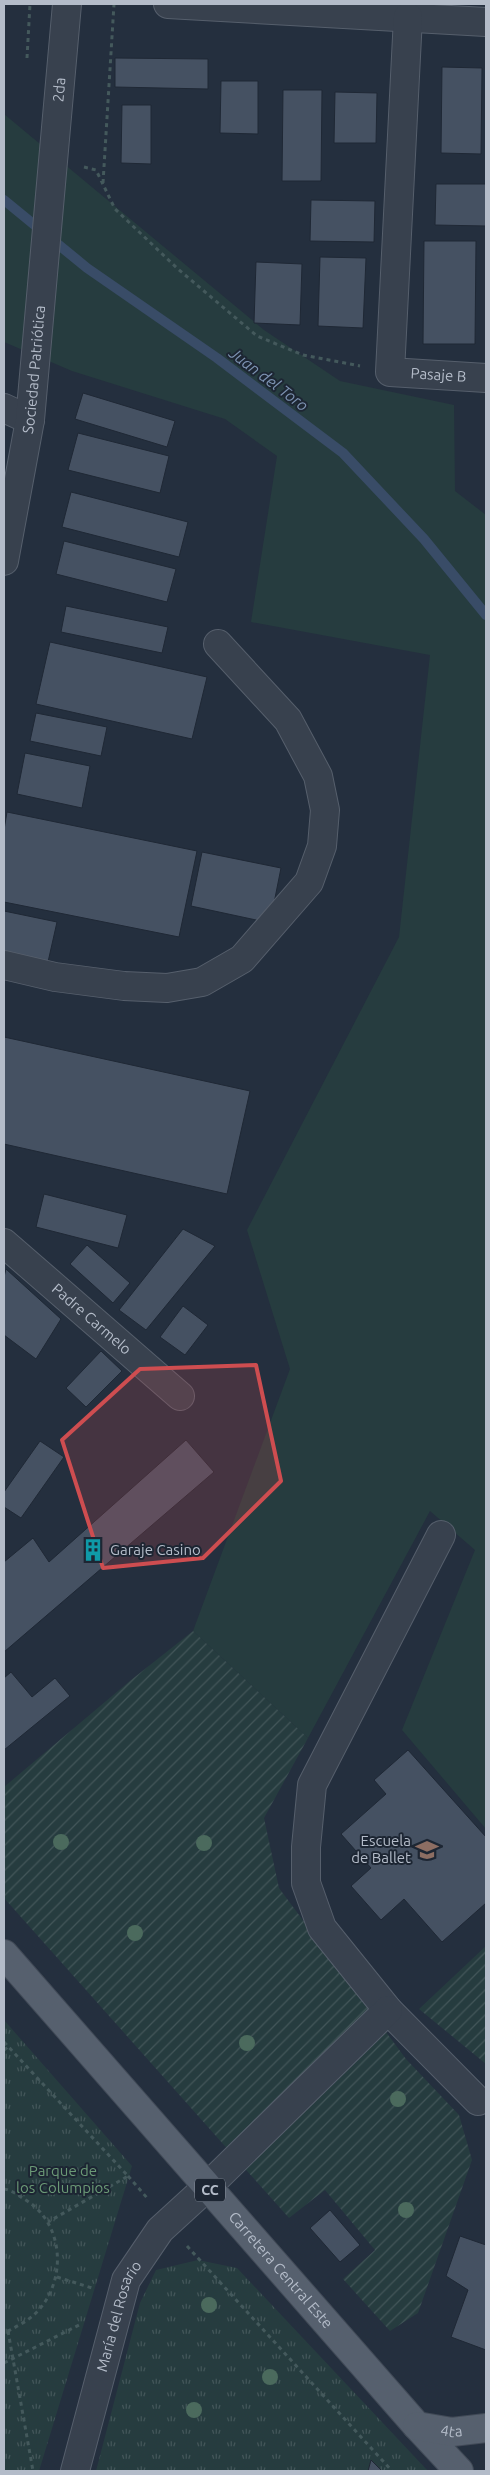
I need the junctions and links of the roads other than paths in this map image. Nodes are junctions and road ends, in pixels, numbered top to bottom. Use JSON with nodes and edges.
{"nodes":[{"id":1,"x":67,"y":4,"type":"edge"},
{"id":2,"x":168,"y":4,"type":"edge"},
{"id":3,"x":408,"y":17,"type":"junction"},
{"id":4,"x":486,"y":22,"type":"edge"},
{"id":5,"x":51,"y":167,"type":"joint"},
{"id":6,"x":486,"y":378,"type":"edge"},
{"id":7,"x":4,"y":408,"type":"edge"},
{"id":8,"x":30,"y":420,"type":"junction"},
{"id":9,"x":4,"y":561,"type":"edge"},
{"id":10,"x":218,"y":644,"type":"dead end"},
{"id":11,"x":4,"y":965,"type":"edge"},
{"id":12,"x":4,"y":1242,"type":"edge"},
{"id":13,"x":180,"y":1396,"type":"dead end"},
{"id":14,"x":440,"y":1536,"type":"dead end"},
{"id":15,"x":4,"y":1954,"type":"edge"},
{"id":16,"x":388,"y":2010,"type":"junction"},
{"id":17,"x":478,"y":2101,"type":"dead end"},
{"id":18,"x":207,"y":2186,"type":"junction"},
{"id":19,"x":417,"y":2426,"type":"junction"},
{"id":20,"x":486,"y":2428,"type":"edge"},
{"id":21,"x":75,"y":2471,"type":"edge"},
{"id":22,"x":460,"y":2471,"type":"edge"}],
"edges":[{"from":1,"to":5,"type":"street","name":"2da"},
{"from":2,"to":3,"type":"street"},
{"from":3,"to":4,"type":"street"},
{"from":3,"to":6,"type":"street","name":"Pasaje B"},
{"from":5,"to":8,"type":"street","name":"Sociedad Patriótica"},
{"from":7,"to":8,"type":"street"},
{"from":8,"to":9,"type":"street","name":"Sociedad Patriótica"},
{"from":10,"to":11,"type":"street"},
{"from":12,"to":13,"type":"street","name":"Padre Carmelo"},
{"from":14,"to":16,"type":"street"},
{"from":15,"to":18,"type":"main road","name":"Carretera Central Este","number":"CC"},
{"from":16,"to":17,"type":"street"},
{"from":16,"to":18,"type":"street","name":"María del Rosario"},
{"from":18,"to":19,"type":"main road","name":"Carretera Central Este","number":"CC"},
{"from":18,"to":21,"type":"street","name":"María del Rosario"},
{"from":19,"to":20,"type":"main road","name":"4ta"},
{"from":19,"to":22,"type":"main road","name":"Carretera Central Este","number":"CC"}]}
